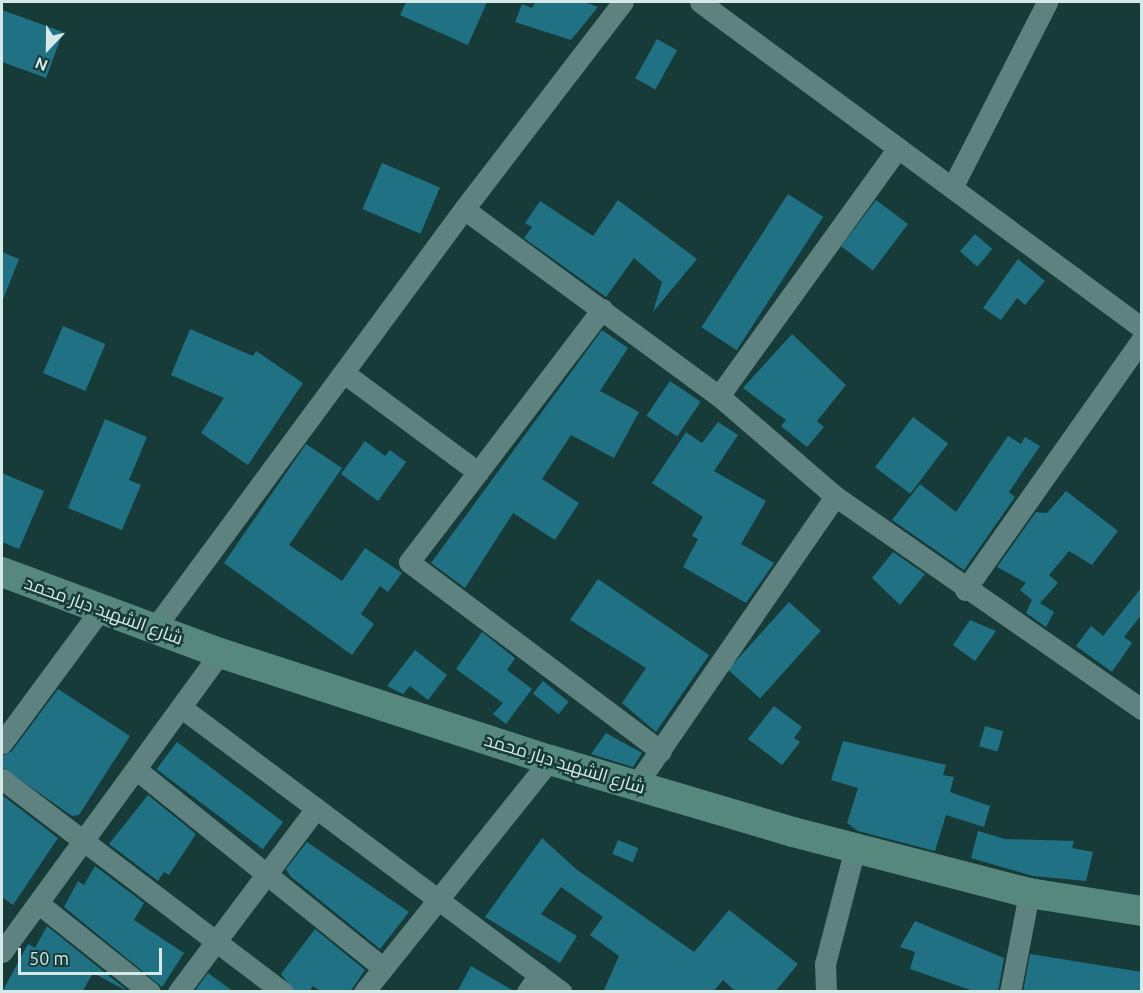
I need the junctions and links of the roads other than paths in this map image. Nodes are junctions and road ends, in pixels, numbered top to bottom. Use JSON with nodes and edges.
{"nodes":[{"id":1,"x":623,"y":2,"type":"edge"},
{"id":2,"x":700,"y":2,"type":"edge"},
{"id":3,"x":1047,"y":2,"type":"edge"},
{"id":4,"x":898,"y":148,"type":"junction"},
{"id":5,"x":952,"y":188,"type":"junction"},
{"id":6,"x":464,"y":209,"type":"junction"},
{"id":7,"x":602,"y":309,"type":"junction"},
{"id":8,"x":1142,"y":328,"type":"edge"},
{"id":9,"x":1142,"y":339,"type":"edge"},
{"id":10,"x":344,"y":373,"type":"junction"},
{"id":11,"x":720,"y":396,"type":"junction"},
{"id":12,"x":478,"y":472,"type":"junction"},
{"id":13,"x":835,"y":496,"type":"junction"},
{"id":14,"x":2,"y":572,"type":"edge"},
{"id":15,"x":965,"y":590,"type":"junction"},
{"id":16,"x":100,"y":610,"type":"junction"},
{"id":17,"x":154,"y":629,"type":"junction"},
{"id":18,"x":220,"y":653,"type":"junction"},
{"id":19,"x":182,"y":708,"type":"junction"},
{"id":20,"x":1142,"y":709,"type":"edge"},
{"id":21,"x":2,"y":743,"type":"edge"},
{"id":22,"x":661,"y":751,"type":"junction"},
{"id":23,"x":550,"y":760,"type":"junction"},
{"id":24,"x":137,"y":770,"type":"junction"},
{"id":25,"x":2,"y":779,"type":"edge"},
{"id":26,"x":636,"y":785,"type":"junction"},
{"id":27,"x":316,"y":808,"type":"junction"},
{"id":28,"x":85,"y":840,"type":"junction"},
{"id":29,"x":855,"y":848,"type":"junction"},
{"id":30,"x":268,"y":872,"type":"junction"},
{"id":31,"x":1029,"y":893,"type":"junction"},
{"id":32,"x":437,"y":899,"type":"junction"},
{"id":33,"x":38,"y":903,"type":"junction"},
{"id":34,"x":1142,"y":911,"type":"edge"},
{"id":35,"x":216,"y":939,"type":"junction"},
{"id":36,"x":2,"y":952,"type":"edge"},
{"id":37,"x":382,"y":967,"type":"junction"},
{"id":38,"x":533,"y":983,"type":"edge"},
{"id":39,"x":150,"y":992,"type":"edge"},
{"id":40,"x":178,"y":992,"type":"edge"},
{"id":41,"x":283,"y":992,"type":"edge"},
{"id":42,"x":364,"y":992,"type":"edge"},
{"id":43,"x":561,"y":992,"type":"edge"},
{"id":44,"x":826,"y":992,"type":"edge"},
{"id":45,"x":1010,"y":992,"type":"edge"}],
"edges":[{"from":1,"to":6,"type":"street"},
{"from":2,"to":4,"type":"street"},
{"from":3,"to":5,"type":"street"},
{"from":4,"to":5,"type":"street"},
{"from":4,"to":11,"type":"street"},
{"from":5,"to":8,"type":"street"},
{"from":6,"to":7,"type":"street"},
{"from":6,"to":10,"type":"street"},
{"from":7,"to":11,"type":"street"},
{"from":7,"to":12,"type":"street"},
{"from":9,"to":15,"type":"street"},
{"from":10,"to":12,"type":"street"},
{"from":10,"to":17,"type":"street"},
{"from":11,"to":13,"type":"street"},
{"from":12,"to":22,"type":"street"},
{"from":13,"to":15,"type":"street"},
{"from":13,"to":22,"type":"street"},
{"from":14,"to":16,"type":"street","name":"شارع الشهيد دبار محمد"},
{"from":15,"to":20,"type":"street"},
{"from":16,"to":17,"type":"street","name":"شارع الشهيد دبار محمد"},
{"from":16,"to":21,"type":"street"},
{"from":17,"to":18,"type":"street","name":"شارع الشهيد دبار محمد"},
{"from":18,"to":19,"type":"street"},
{"from":18,"to":23,"type":"street","name":"شارع الشهيد دبار محمد"},
{"from":19,"to":24,"type":"street"},
{"from":19,"to":27,"type":"street"},
{"from":22,"to":26,"type":"street"},
{"from":23,"to":26,"type":"street","name":"شارع الشهيد دبار محمد"},
{"from":23,"to":32,"type":"street"},
{"from":24,"to":28,"type":"street"},
{"from":24,"to":30,"type":"street"},
{"from":25,"to":28,"type":"street"},
{"from":26,"to":29,"type":"street","name":"شارع الشهيد دبار محمد"},
{"from":27,"to":30,"type":"street"},
{"from":27,"to":32,"type":"street"},
{"from":28,"to":33,"type":"street"},
{"from":28,"to":35,"type":"street"},
{"from":29,"to":31,"type":"street","name":"شارع الشهيد دبار محمد"},
{"from":29,"to":44,"type":"street"},
{"from":30,"to":35,"type":"street"},
{"from":30,"to":37,"type":"street"},
{"from":31,"to":34,"type":"street","name":"شارع الشهيد دبار محمد"},
{"from":31,"to":45,"type":"street"},
{"from":32,"to":37,"type":"street"},
{"from":32,"to":38,"type":"street"},
{"from":33,"to":36,"type":"street"},
{"from":33,"to":39,"type":"street"},
{"from":35,"to":40,"type":"street"},
{"from":35,"to":41,"type":"street"},
{"from":37,"to":42,"type":"street"},
{"from":38,"to":43,"type":"street"}]}
